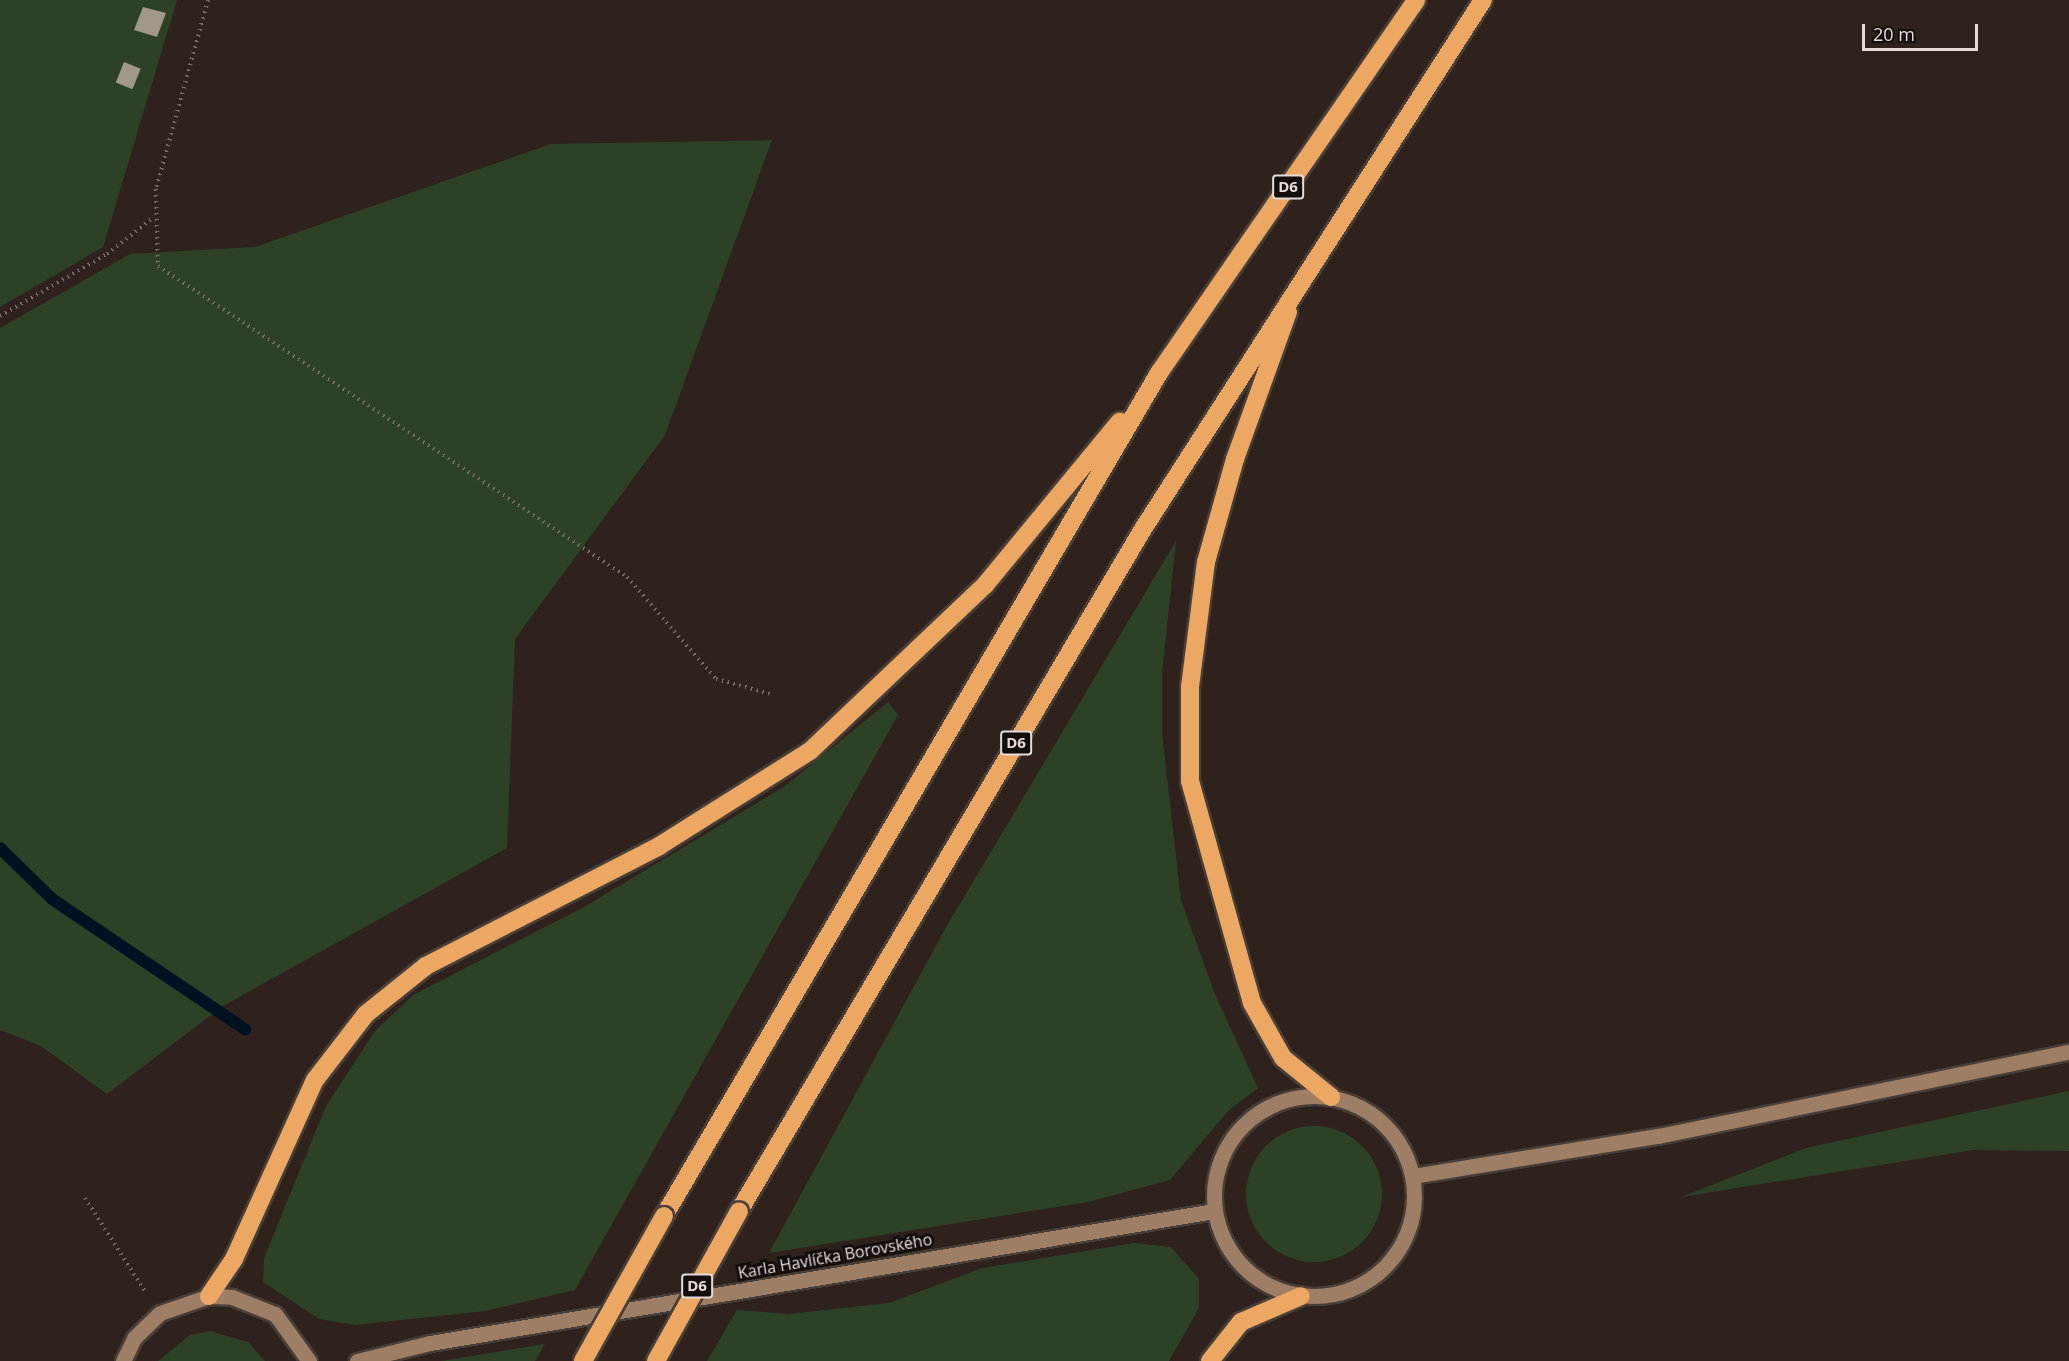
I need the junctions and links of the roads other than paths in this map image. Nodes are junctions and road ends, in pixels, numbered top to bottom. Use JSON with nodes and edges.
{"nodes":[{"id":1,"x":1416,"y":0,"type":"edge"},
{"id":2,"x":1483,"y":0,"type":"edge"},
{"id":3,"x":1300,"y":279,"type":"junction"},
{"id":4,"x":1159,"y":373,"type":"junction"},
{"id":5,"x":2069,"y":1052,"type":"edge"},
{"id":6,"x":1330,"y":1097,"type":"junction"},
{"id":7,"x":1413,"y":1176,"type":"junction"},
{"id":8,"x":1214,"y":1211,"type":"junction"},
{"id":9,"x":209,"y":1296,"type":"junction"},
{"id":10,"x":1301,"y":1296,"type":"junction"},
{"id":11,"x":123,"y":1361,"type":"edge"},
{"id":12,"x":309,"y":1361,"type":"edge"},
{"id":13,"x":357,"y":1361,"type":"edge"},
{"id":14,"x":583,"y":1361,"type":"edge"},
{"id":15,"x":656,"y":1361,"type":"edge"},
{"id":16,"x":1210,"y":1361,"type":"edge"}],
"edges":[{"from":1,"to":4,"type":"highway","number":"D6"},
{"from":2,"to":3,"type":"highway","number":"D6"},
{"from":3,"to":6,"type":"highway"},
{"from":3,"to":15,"type":"highway","number":"D6","bridge":true},
{"from":4,"to":9,"type":"highway"},
{"from":4,"to":14,"type":"highway","number":"D6","bridge":true},
{"from":5,"to":7,"type":"street"},
{"from":6,"to":7,"type":"street"},
{"from":6,"to":8,"type":"street"},
{"from":7,"to":10,"type":"street"},
{"from":8,"to":10,"type":"street"},
{"from":8,"to":13,"type":"street","name":"Karla Havlíčka Borovského"},
{"from":9,"to":11,"type":"street"},
{"from":9,"to":12,"type":"street"},
{"from":10,"to":16,"type":"highway"}]}
